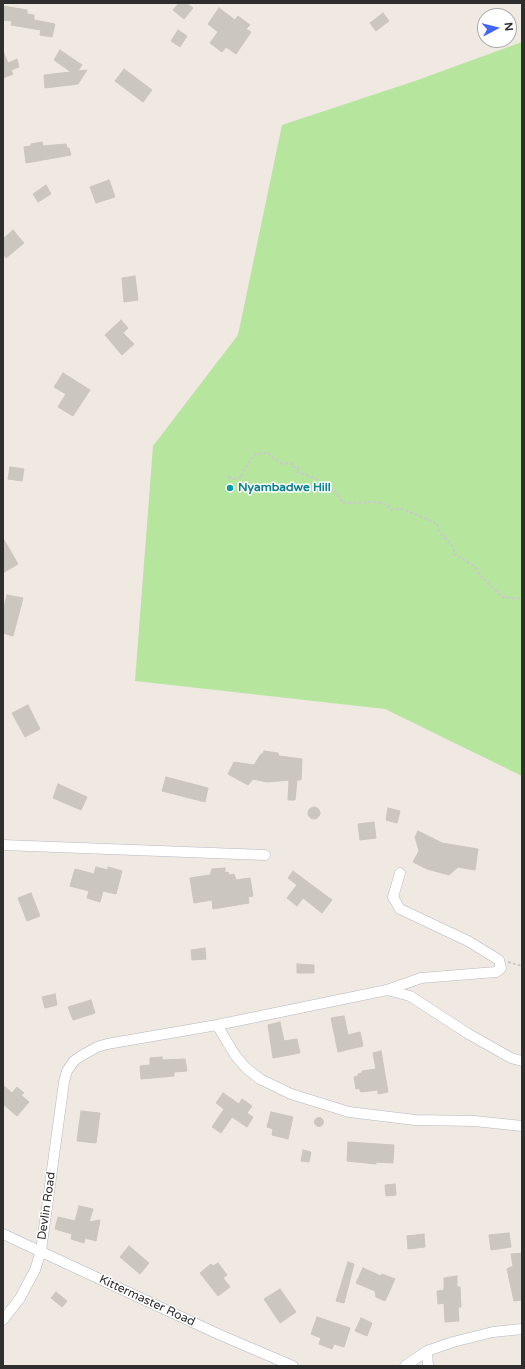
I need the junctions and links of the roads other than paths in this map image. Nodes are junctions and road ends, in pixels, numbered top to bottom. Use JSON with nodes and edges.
{"nodes":[{"id":1,"x":3,"y":844,"type":"edge"},
{"id":2,"x":265,"y":856,"type":"dead end"},
{"id":3,"x":400,"y":873,"type":"dead end"},
{"id":4,"x":387,"y":990,"type":"junction"},
{"id":5,"x":217,"y":1025,"type":"junction"},
{"id":6,"x":522,"y":1061,"type":"edge"},
{"id":7,"x":522,"y":1126,"type":"edge"},
{"id":8,"x":3,"y":1234,"type":"edge"},
{"id":9,"x":41,"y":1251,"type":"junction"},
{"id":10,"x":3,"y":1320,"type":"edge"},
{"id":11,"x":522,"y":1329,"type":"edge"},
{"id":12,"x":427,"y":1351,"type":"junction"},
{"id":13,"x":293,"y":1366,"type":"edge"},
{"id":14,"x":405,"y":1366,"type":"edge"},
{"id":15,"x":428,"y":1366,"type":"edge"}],
"edges":[{"from":1,"to":2,"type":"street"},
{"from":3,"to":4,"type":"street","name":"Devlin Road"},
{"from":4,"to":5,"type":"street","name":"Devlin Road"},
{"from":4,"to":6,"type":"street"},
{"from":5,"to":7,"type":"street"},
{"from":5,"to":9,"type":"street","name":"Devlin Road"},
{"from":8,"to":9,"type":"street","name":"Kittermaster Road"},
{"from":9,"to":10,"type":"street","name":"Devlin Road"},
{"from":9,"to":13,"type":"street","name":"Kittermaster Road"},
{"from":11,"to":12,"type":"street"},
{"from":12,"to":14,"type":"street"},
{"from":12,"to":15,"type":"street"}]}
